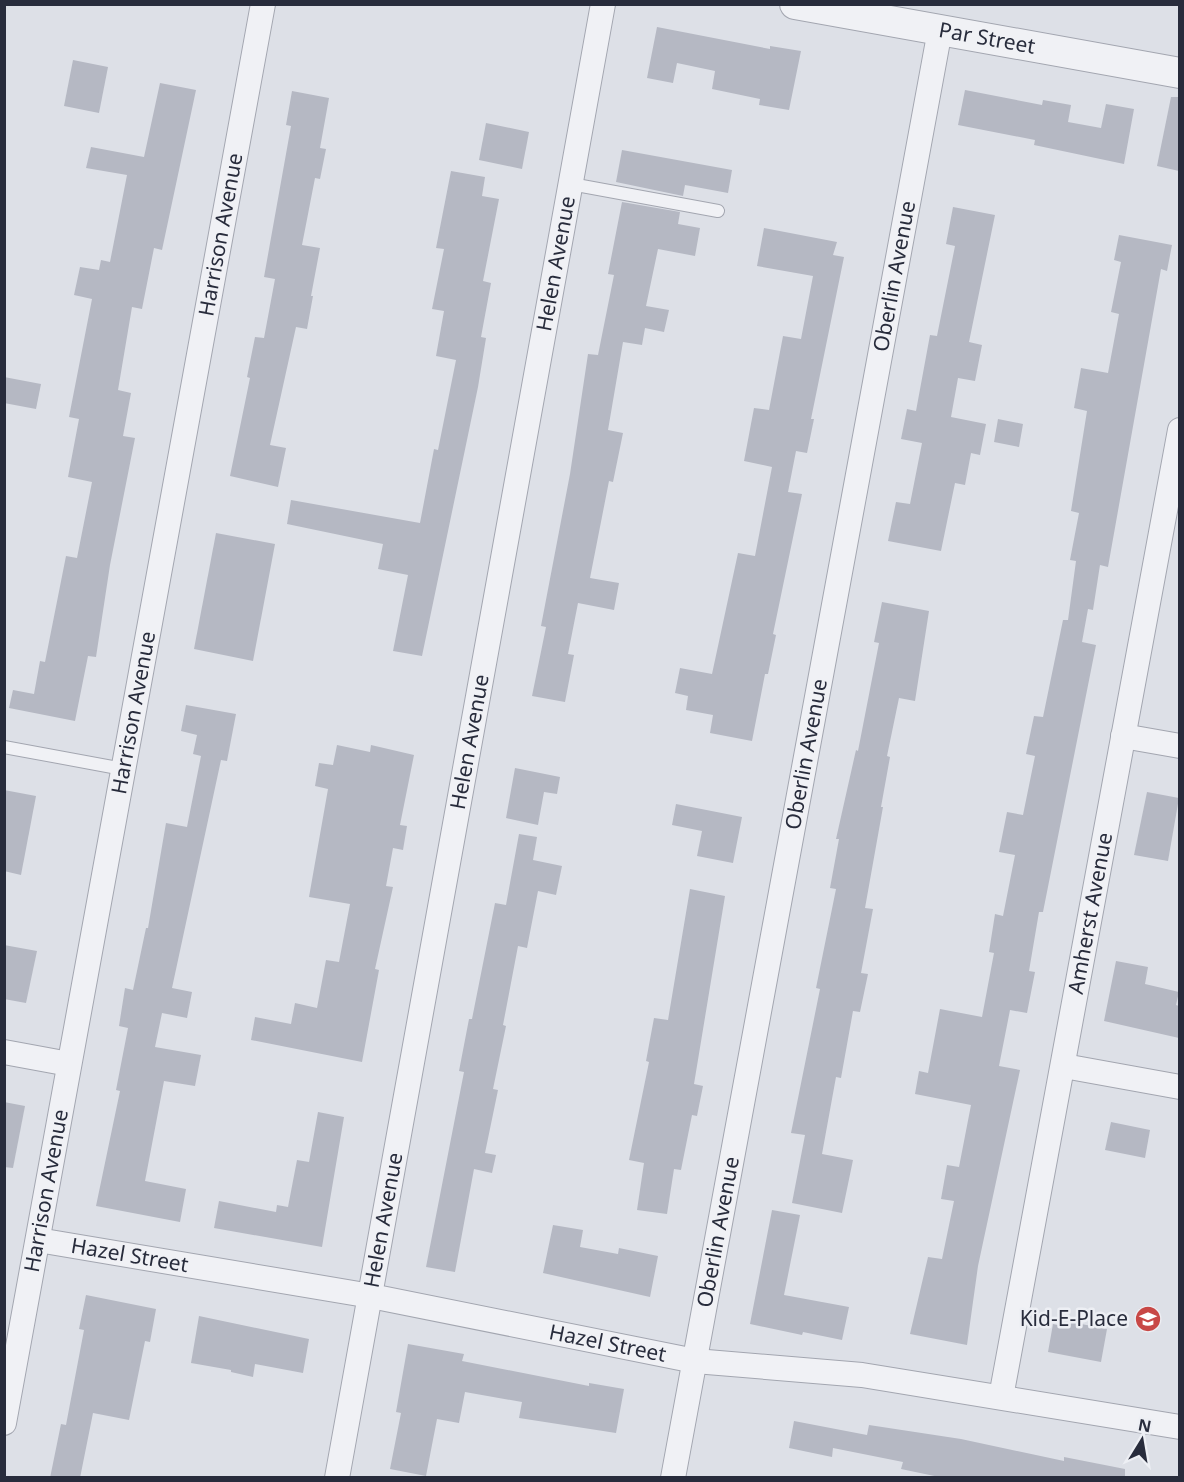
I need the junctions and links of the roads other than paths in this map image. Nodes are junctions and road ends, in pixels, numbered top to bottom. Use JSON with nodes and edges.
{"nodes":[{"id":1,"x":263,"y":4,"type":"edge"},
{"id":2,"x":603,"y":4,"type":"edge"},
{"id":3,"x":795,"y":4,"type":"edge"},
{"id":4,"x":940,"y":30,"type":"junction"},
{"id":5,"x":1179,"y":73,"type":"edge"},
{"id":6,"x":571,"y":184,"type":"junction"},
{"id":7,"x":718,"y":211,"type":"dead end"},
{"id":8,"x":1179,"y":430,"type":"edge"},
{"id":9,"x":1124,"y":736,"type":"junction"},
{"id":10,"x":1179,"y":746,"type":"edge"},
{"id":11,"x":4,"y":747,"type":"edge"},
{"id":12,"x":123,"y":769,"type":"junction"},
{"id":13,"x":4,"y":1052,"type":"edge"},
{"id":14,"x":69,"y":1064,"type":"junction"},
{"id":15,"x":1064,"y":1066,"type":"junction"},
{"id":16,"x":1179,"y":1087,"type":"edge"},
{"id":17,"x":38,"y":1240,"type":"junction"},
{"id":18,"x":371,"y":1296,"type":"junction"},
{"id":19,"x":695,"y":1361,"type":"junction"},
{"id":20,"x":10,"y":1367,"type":"edge"},
{"id":21,"x":1000,"y":1397,"type":"junction"},
{"id":22,"x":4,"y":1423,"type":"edge"},
{"id":23,"x":1179,"y":1427,"type":"edge"},
{"id":24,"x":337,"y":1478,"type":"edge"},
{"id":25,"x":673,"y":1478,"type":"edge"}],
"edges":[{"from":1,"to":12,"type":"street","name":"Harrison Avenue"},
{"from":2,"to":6,"type":"street","name":"Helen Avenue"},
{"from":3,"to":4,"type":"street","name":"Par Street"},
{"from":4,"to":5,"type":"street","name":"Par Street"},
{"from":4,"to":19,"type":"street","name":"Oberlin Avenue"},
{"from":6,"to":7,"type":"lane"},
{"from":6,"to":18,"type":"street","name":"Helen Avenue"},
{"from":8,"to":9,"type":"street","name":"Amherst Avenue"},
{"from":9,"to":10,"type":"street"},
{"from":9,"to":15,"type":"street","name":"Amherst Avenue"},
{"from":11,"to":12,"type":"lane"},
{"from":12,"to":14,"type":"street","name":"Harrison Avenue"},
{"from":13,"to":14,"type":"street"},
{"from":14,"to":17,"type":"street","name":"Harrison Avenue"},
{"from":15,"to":16,"type":"street"},
{"from":15,"to":21,"type":"street","name":"Amherst Avenue"},
{"from":17,"to":18,"type":"street","name":"Hazel Street"},
{"from":17,"to":20,"type":"street","name":"Harrison Avenue"},
{"from":18,"to":19,"type":"street","name":"Hazel Street"},
{"from":18,"to":24,"type":"street","name":"Helen Avenue"},
{"from":19,"to":21,"type":"street","name":"Hazel Street"},
{"from":19,"to":25,"type":"street","name":"Oberlin Avenue"},
{"from":20,"to":22,"type":"street","name":"Harrison Avenue"},
{"from":21,"to":23,"type":"street","name":"Hazel Street"}]}
